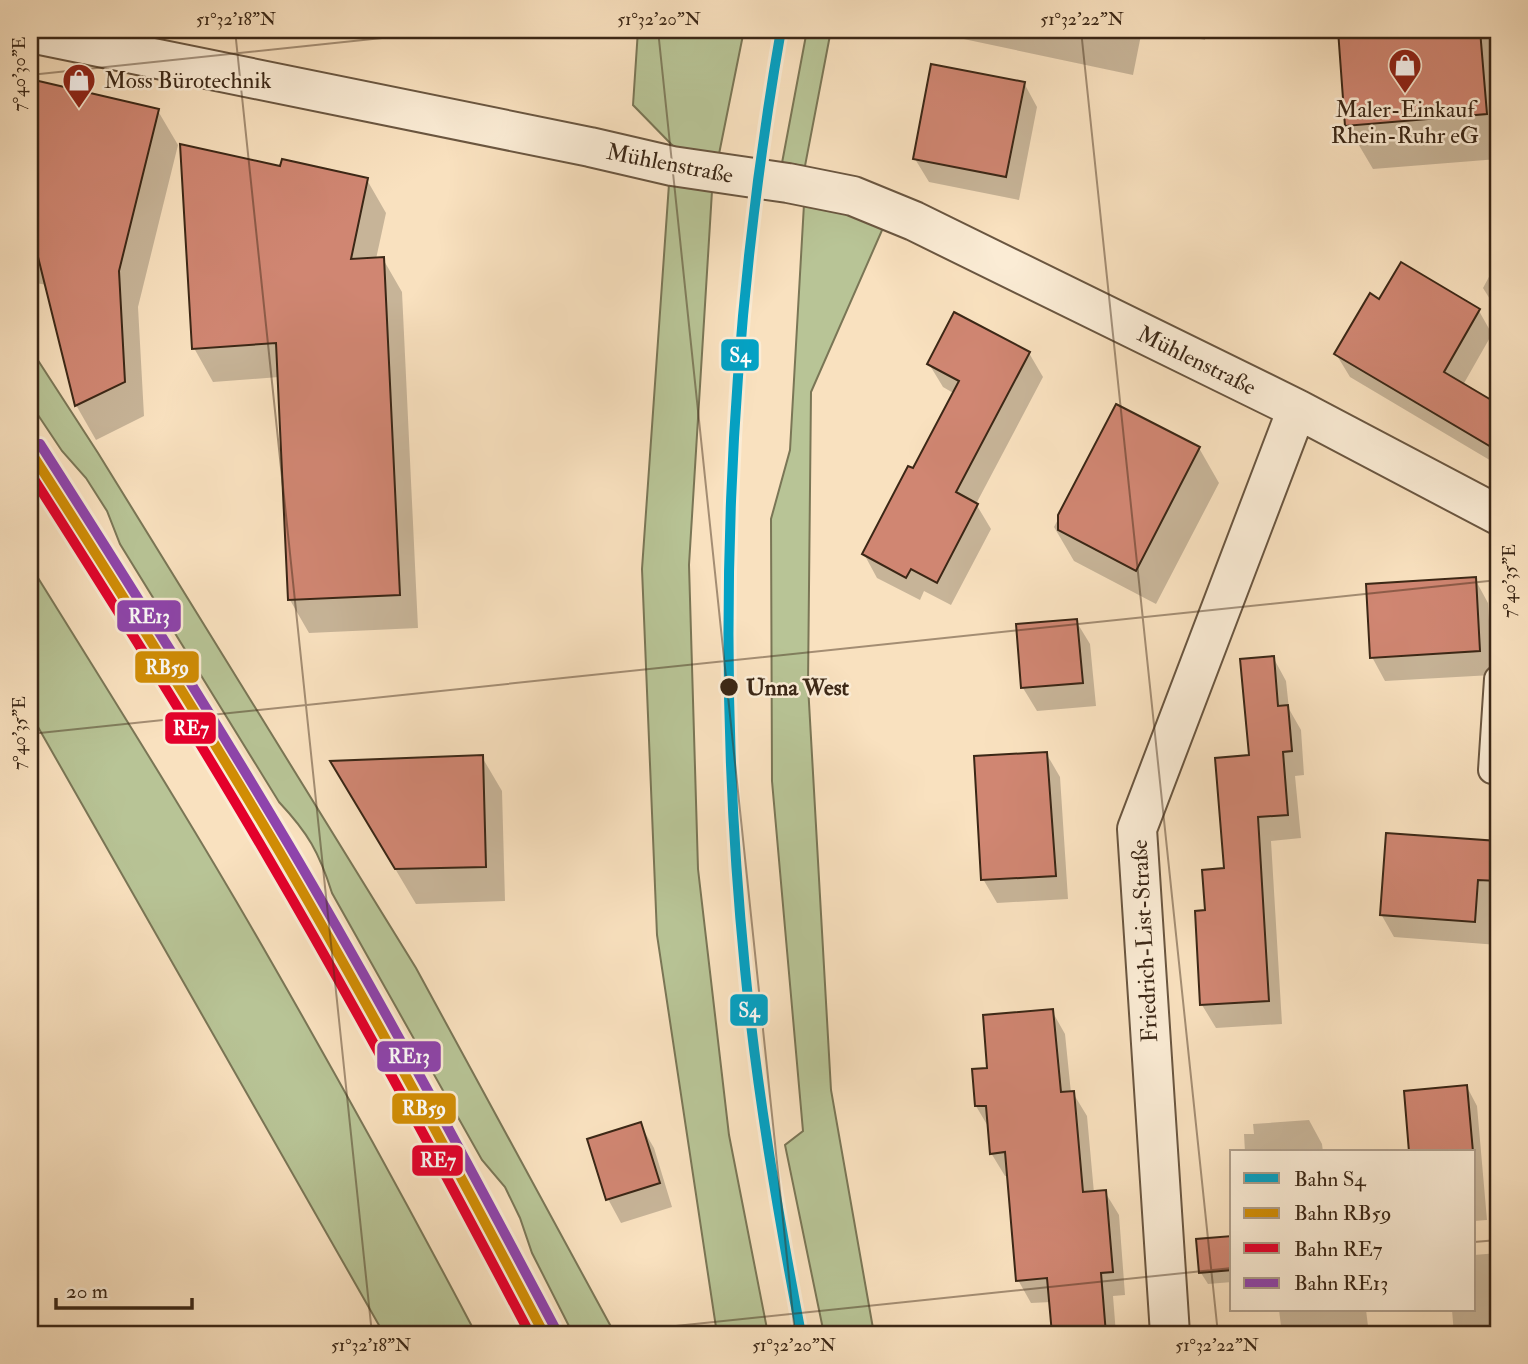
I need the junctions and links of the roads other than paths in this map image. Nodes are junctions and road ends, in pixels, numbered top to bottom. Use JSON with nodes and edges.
{"nodes":[{"id":1,"x":30,"y":33,"type":"edge"},
{"id":2,"x":1297,"y":409,"type":"junction"},
{"id":3,"x":1498,"y":515,"type":"edge"},
{"id":4,"x":1498,"y":680,"type":"edge"},
{"id":5,"x":1492,"y":770,"type":"dead end"},
{"id":6,"x":1170,"y":1334,"type":"edge"}],
"edges":[{"from":1,"to":2,"type":"street","name":"Mühlenstraße"},
{"from":2,"to":3,"type":"street","name":"Mühlenstraße"},
{"from":2,"to":6,"type":"street","name":"Friedrich-List-Straße"},
{"from":4,"to":5,"type":"lane"}]}
